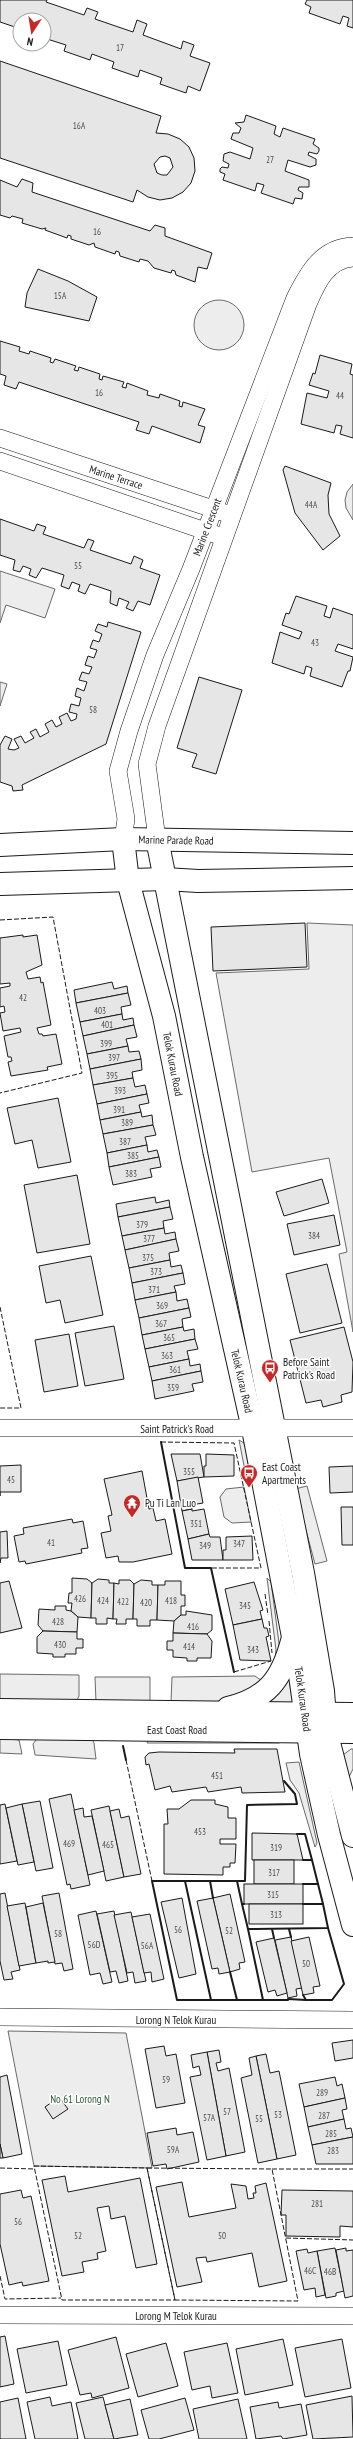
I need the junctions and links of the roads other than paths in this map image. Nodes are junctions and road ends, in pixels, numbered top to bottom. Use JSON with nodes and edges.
{"nodes":[{"id":1,"x":353,"y":246,"type":"edge"},
{"id":2,"x":353,"y":258,"type":"edge"},
{"id":3,"x":0,"y":438,"type":"edge"},
{"id":4,"x":0,"y":461,"type":"edge"},
{"id":5,"x":214,"y":510,"type":"junction"},
{"id":6,"x":232,"y":516,"type":"junction"},
{"id":7,"x":206,"y":531,"type":"junction"},
{"id":8,"x":225,"y":538,"type":"junction"},
{"id":9,"x":123,"y":839,"type":"junction"},
{"id":10,"x":157,"y":839,"type":"junction"},
{"id":11,"x":353,"y":842,"type":"edge"},
{"id":12,"x":0,"y":845,"type":"edge"},
{"id":13,"x":353,"y":878,"type":"edge"},
{"id":14,"x":165,"y":879,"type":"junction"},
{"id":15,"x":128,"y":881,"type":"junction"},
{"id":16,"x":0,"y":884,"type":"edge"},
{"id":17,"x":0,"y":1428,"type":"edge"},
{"id":18,"x":353,"y":1428,"type":"edge"},
{"id":19,"x":253,"y":1429,"type":"junction"},
{"id":20,"x":275,"y":1429,"type":"junction"},
{"id":21,"x":293,"y":1639,"type":"junction"},
{"id":22,"x":0,"y":1710,"type":"edge"},
{"id":23,"x":207,"y":1713,"type":"junction"},
{"id":24,"x":353,"y":1714,"type":"edge"},
{"id":25,"x":316,"y":1722,"type":"junction"},
{"id":26,"x":0,"y":1728,"type":"edge"},
{"id":27,"x":353,"y":1732,"type":"edge"},
{"id":28,"x":353,"y":1784,"type":"edge"},
{"id":29,"x":347,"y":1809,"type":"junction"},
{"id":30,"x":352,"y":1833,"type":"edge"},
{"id":31,"x":329,"y":1835,"type":"junction"},
{"id":32,"x":353,"y":1925,"type":"edge"},
{"id":33,"x":0,"y":2017,"type":"edge"},
{"id":34,"x":353,"y":2020,"type":"edge"},
{"id":35,"x":0,"y":2315,"type":"edge"},
{"id":36,"x":353,"y":2316,"type":"edge"}],
"edges":[{"from":1,"to":5,"type":"street","name":"Marine Crescent"},
{"from":2,"to":6,"type":"street","name":"Marine Crescent"},
{"from":3,"to":5,"type":"street","name":"Marine Terrace"},
{"from":4,"to":7,"type":"street","name":"Marine Terrace"},
{"from":5,"to":6,"type":"street","name":"Marine Terrace"},
{"from":5,"to":7,"type":"street","name":"Marine Crescent"},
{"from":6,"to":8,"type":"street","name":"Marine Crescent"},
{"from":7,"to":8,"type":"street","name":"Marine Terrace"},
{"from":7,"to":9,"type":"street","name":"Marine Crescent"},
{"from":8,"to":10,"type":"street","name":"Marine Crescent"},
{"from":9,"to":10,"type":"street","name":"Marine Parade Road"},
{"from":9,"to":12,"type":"street","name":"Marine Parade Road"},
{"from":9,"to":15,"type":"street","name":"Telok Kurau Road"},
{"from":10,"to":11,"type":"street","name":"Marine Parade Road"},
{"from":10,"to":14,"type":"street","name":"Telok Kurau Road"},
{"from":13,"to":14,"type":"street"},
{"from":14,"to":15,"type":"street"},
{"from":14,"to":20,"type":"street","name":"Telok Kurau Road"},
{"from":15,"to":16,"type":"street"},
{"from":15,"to":19,"type":"street","name":"Telok Kurau Road"},
{"from":17,"to":19,"type":"street","name":"Saint Patrick's Road"},
{"from":18,"to":20,"type":"street","name":"Saint Patrick's Road"},
{"from":19,"to":20,"type":"street","name":"Saint Patrick's Road"},
{"from":19,"to":21,"type":"street","name":"Telok Kurau Road"},
{"from":20,"to":25,"type":"street","name":"Telok Kurau Road"},
{"from":21,"to":23,"type":"street"},
{"from":21,"to":25,"type":"street","name":"Telok Kurau Road"},
{"from":22,"to":23,"type":"street","name":"East Coast Road"},
{"from":23,"to":25,"type":"street","name":"East Coast Road"},
{"from":24,"to":25,"type":"street","name":"East Coast Road"},
{"from":25,"to":26,"type":"street","name":"East Coast Road"},
{"from":25,"to":27,"type":"street","name":"East Coast Road"},
{"from":25,"to":29,"type":"street","name":"Telok Kurau Road"},
{"from":25,"to":31,"type":"street","name":"Telok Kurau Road"},
{"from":28,"to":29,"type":"street"},
{"from":29,"to":30,"type":"street","name":"Telok Kurau Road"},
{"from":30,"to":31,"type":"street"},
{"from":31,"to":32,"type":"street","name":"Telok Kurau Road"},
{"from":33,"to":34,"type":"street","name":"Lorong N Telok Kurau"},
{"from":35,"to":36,"type":"street","name":"Lorong M Telok Kurau"}]}
